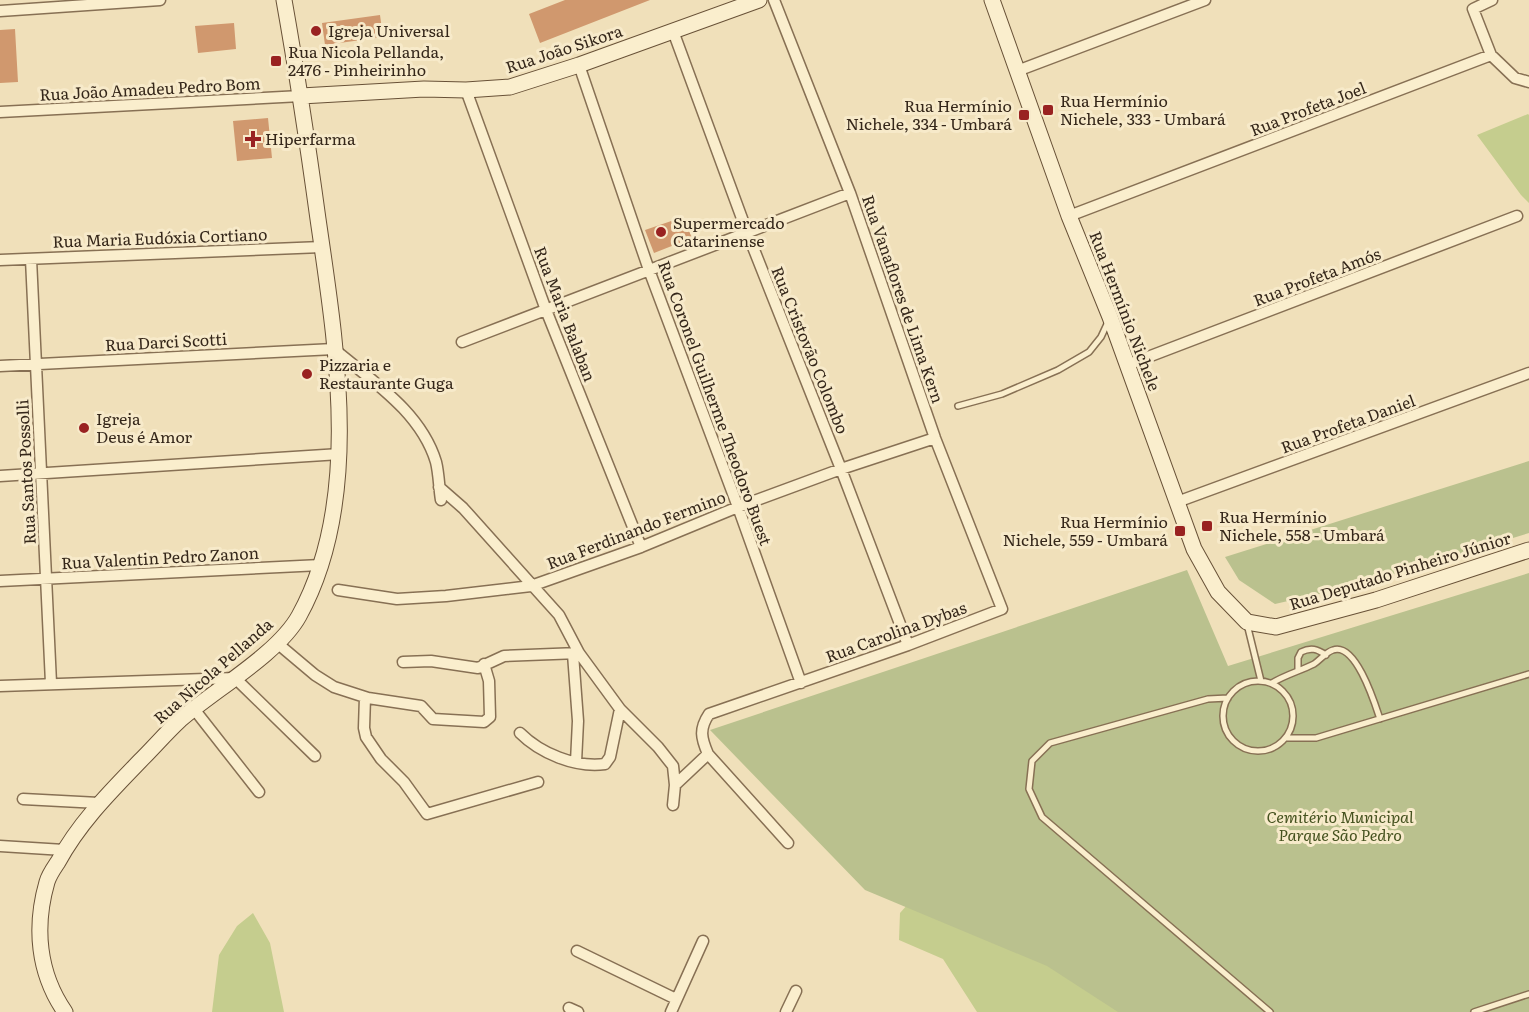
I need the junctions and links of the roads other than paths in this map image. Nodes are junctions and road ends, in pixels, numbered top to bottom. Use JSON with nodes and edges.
{"nodes":[{"id":1,"x":160,"y":0,"type":"edge"},
{"id":2,"x":284,"y":0,"type":"edge"},
{"id":3,"x":759,"y":0,"type":"edge"},
{"id":4,"x":774,"y":0,"type":"edge"},
{"id":5,"x":992,"y":0,"type":"edge"},
{"id":6,"x":1205,"y":0,"type":"edge"},
{"id":7,"x":1492,"y":0,"type":"edge"},
{"id":8,"x":0,"y":11,"type":"edge"},
{"id":9,"x":673,"y":31,"type":"junction"},
{"id":10,"x":1491,"y":55,"type":"junction"},
{"id":11,"x":579,"y":65,"type":"junction"},
{"id":12,"x":1017,"y":71,"type":"junction"},
{"id":13,"x":1529,"y":82,"type":"edge"},
{"id":14,"x":466,"y":90,"type":"junction"},
{"id":15,"x":301,"y":96,"type":"junction"},
{"id":16,"x":0,"y":112,"type":"edge"},
{"id":17,"x":850,"y":193,"type":"junction"},
{"id":18,"x":1069,"y":216,"type":"junction"},
{"id":19,"x":1517,"y":216,"type":"dead end"},
{"id":20,"x":747,"y":232,"type":"junction"},
{"id":21,"x":322,"y":247,"type":"junction"},
{"id":22,"x":31,"y":259,"type":"junction"},
{"id":23,"x":0,"y":260,"type":"edge"},
{"id":24,"x":649,"y":270,"type":"junction"},
{"id":25,"x":546,"y":310,"type":"junction"},
{"id":26,"x":1110,"y":317,"type":"junction"},
{"id":27,"x":462,"y":342,"type":"dead end"},
{"id":28,"x":334,"y":349,"type":"junction"},
{"id":29,"x":36,"y":364,"type":"junction"},
{"id":30,"x":1127,"y":365,"type":"junction"},
{"id":31,"x":0,"y":366,"type":"edge"},
{"id":32,"x":1529,"y":374,"type":"edge"},
{"id":33,"x":958,"y":406,"type":"dead end"},
{"id":34,"x":936,"y":438,"type":"junction"},
{"id":35,"x":340,"y":454,"type":"junction"},
{"id":36,"x":841,"y":469,"type":"junction"},
{"id":37,"x":41,"y":473,"type":"junction"},
{"id":38,"x":0,"y":476,"type":"edge"},
{"id":39,"x":439,"y":487,"type":"junction"},
{"id":40,"x":441,"y":500,"type":"dead end"},
{"id":41,"x":1177,"y":502,"type":"junction"},
{"id":42,"x":738,"y":507,"type":"junction"},
{"id":43,"x":641,"y":547,"type":"junction"},
{"id":44,"x":1529,"y":550,"type":"edge"},
{"id":45,"x":321,"y":566,"type":"junction"},
{"id":46,"x":46,"y":578,"type":"junction"},
{"id":47,"x":0,"y":581,"type":"edge"},
{"id":48,"x":531,"y":586,"type":"junction"},
{"id":49,"x":338,"y":590,"type":"dead end"},
{"id":50,"x":1002,"y":609,"type":"joint"},
{"id":51,"x":1247,"y":622,"type":"junction"},
{"id":52,"x":277,"y":643,"type":"junction"},
{"id":53,"x":908,"y":645,"type":"junction"},
{"id":54,"x":576,"y":654,"type":"junction"},
{"id":55,"x":1326,"y":655,"type":"junction"},
{"id":56,"x":402,"y":662,"type":"dead end"},
{"id":57,"x":484,"y":664,"type":"junction"},
{"id":58,"x":1298,"y":669,"type":"junction"},
{"id":59,"x":1529,"y":674,"type":"edge"},
{"id":60,"x":235,"y":678,"type":"junction"},
{"id":61,"x":1261,"y":681,"type":"junction"},
{"id":62,"x":801,"y":682,"type":"junction"},
{"id":63,"x":51,"y":683,"type":"junction"},
{"id":64,"x":1272,"y":683,"type":"junction"},
{"id":65,"x":0,"y":686,"type":"edge"},
{"id":66,"x":365,"y":697,"type":"junction"},
{"id":67,"x":1227,"y":698,"type":"junction"},
{"id":68,"x":620,"y":709,"type":"junction"},
{"id":69,"x":194,"y":710,"type":"junction"},
{"id":70,"x":1380,"y":719,"type":"junction"},
{"id":71,"x":520,"y":733,"type":"dead end"},
{"id":72,"x":1286,"y":738,"type":"junction"},
{"id":73,"x":708,"y":754,"type":"junction"},
{"id":74,"x":315,"y":756,"type":"dead end"},
{"id":75,"x":576,"y":762,"type":"junction"},
{"id":76,"x":538,"y":782,"type":"dead end"},
{"id":77,"x":675,"y":784,"type":"junction"},
{"id":78,"x":259,"y":792,"type":"dead end"},
{"id":79,"x":22,"y":799,"type":"dead end"},
{"id":80,"x":99,"y":803,"type":"junction"},
{"id":81,"x":673,"y":805,"type":"dead end"},
{"id":82,"x":788,"y":843,"type":"dead end"},
{"id":83,"x":0,"y":846,"type":"edge"},
{"id":84,"x":64,"y":850,"type":"junction"},
{"id":85,"x":703,"y":941,"type":"dead end"},
{"id":86,"x":577,"y":951,"type":"dead end"},
{"id":87,"x":796,"y":991,"type":"dead end"},
{"id":88,"x":1529,"y":994,"type":"edge"},
{"id":89,"x":676,"y":999,"type":"junction"},
{"id":90,"x":65,"y":1012,"type":"edge"},
{"id":91,"x":671,"y":1012,"type":"edge"},
{"id":92,"x":786,"y":1012,"type":"edge"},
{"id":93,"x":1270,"y":1012,"type":"edge"},
{"id":94,"x":1473,"y":1012,"type":"edge"}],
"edges":[{"from":1,"to":8,"type":"street"},
{"from":2,"to":15,"type":"street","name":"Rua Nicola Pellanda"},
{"from":3,"to":9,"type":"street","name":"Rua João Sikora"},
{"from":4,"to":17,"type":"street","name":"Rua Vanaflores de Lima Kern"},
{"from":5,"to":12,"type":"street","name":"Rua Hermínio Nichele"},
{"from":6,"to":12,"type":"street"},
{"from":7,"to":10,"type":"street"},
{"from":9,"to":11,"type":"street","name":"Rua João Sikora"},
{"from":9,"to":20,"type":"street","name":"Rua Cristovão Colombo"},
{"from":10,"to":13,"type":"street"},
{"from":10,"to":18,"type":"street","name":"Rua Profeta Joel"},
{"from":11,"to":14,"type":"street","name":"Rua João Sikora"},
{"from":11,"to":24,"type":"street","name":"Rua Coronel Guilherme Theodoro Buest"},
{"from":12,"to":18,"type":"street","name":"Rua Hermínio Nichele"},
{"from":14,"to":15,"type":"street","name":"Rua João Sikora"},
{"from":14,"to":25,"type":"street","name":"Rua Maria Balaban"},
{"from":15,"to":16,"type":"street","name":"Rua João Amadeu Pedro Bom"},
{"from":15,"to":21,"type":"street","name":"Rua Nicola Pellanda"},
{"from":17,"to":20,"type":"street"},
{"from":17,"to":34,"type":"street","name":"Rua Vanaflores de Lima Kern"},
{"from":18,"to":26,"type":"street","name":"Rua Hermínio Nichele"},
{"from":19,"to":30,"type":"street","name":"Rua Profeta Amós"},
{"from":20,"to":24,"type":"street"},
{"from":20,"to":36,"type":"street","name":"Rua Cristovão Colombo"},
{"from":21,"to":22,"type":"street","name":"Rua Maria Eudóxia Cortiano"},
{"from":21,"to":28,"type":"street","name":"Rua Nicola Pellanda"},
{"from":22,"to":23,"type":"street","name":"Rua Maria Eudóxia Cortiano"},
{"from":22,"to":29,"type":"street","name":"Rua Santos Possolli"},
{"from":24,"to":25,"type":"street"},
{"from":24,"to":42,"type":"street","name":"Rua Coronel Guilherme Theodoro Buest"},
{"from":25,"to":27,"type":"street"},
{"from":25,"to":43,"type":"street","name":"Rua Maria Balaban"},
{"from":26,"to":30,"type":"street","name":"Rua Hermínio Nichele"},
{"from":26,"to":33,"type":"lane"},
{"from":28,"to":29,"type":"street","name":"Rua Darci Scotti"},
{"from":28,"to":35,"type":"street","name":"Rua Nicola Pellanda"},
{"from":28,"to":39,"type":"street"},
{"from":29,"to":31,"type":"street","name":"Rua Darci Scotti"},
{"from":29,"to":37,"type":"street","name":"Rua Santos Possolli"},
{"from":30,"to":41,"type":"street","name":"Rua Hermínio Nichele"},
{"from":32,"to":41,"type":"street","name":"Rua Profeta Daniel"},
{"from":34,"to":36,"type":"street","name":"Rua Ferdinando Fermino"},
{"from":34,"to":50,"type":"street","name":"Rua Vanaflores de Lima Kern"},
{"from":35,"to":37,"type":"street"},
{"from":35,"to":45,"type":"street","name":"Rua Nicola Pellanda"},
{"from":36,"to":42,"type":"street","name":"Rua Ferdinando Fermino"},
{"from":36,"to":53,"type":"street","name":"Rua Cristovão Colombo"},
{"from":37,"to":38,"type":"street"},
{"from":37,"to":46,"type":"street","name":"Rua Santos Possolli"},
{"from":39,"to":40,"type":"street"},
{"from":39,"to":48,"type":"street"},
{"from":41,"to":51,"type":"street","name":"Rua Hermínio Nichele"},
{"from":42,"to":43,"type":"street","name":"Rua Ferdinando Fermino"},
{"from":42,"to":62,"type":"street","name":"Rua Coronel Guilherme Theodoro Buest"},
{"from":43,"to":48,"type":"street","name":"Rua Ferdinando Fermino"},
{"from":44,"to":51,"type":"street","name":"Rua Deputado Pinheiro Júnior"},
{"from":45,"to":46,"type":"street","name":"Rua Valentin Pedro Zanon"},
{"from":45,"to":52,"type":"street","name":"Rua Nicola Pellanda"},
{"from":46,"to":47,"type":"street","name":"Rua Valentin Pedro Zanon"},
{"from":46,"to":63,"type":"street","name":"Rua Santos Possolli"},
{"from":48,"to":49,"type":"street","name":"Rua Ferdinando Fermino"},
{"from":48,"to":54,"type":"street"},
{"from":50,"to":53,"type":"street","name":"Rua Carolina Dybas"},
{"from":51,"to":61,"type":"lane"},
{"from":52,"to":60,"type":"street","name":"Rua Nicola Pellanda"},
{"from":52,"to":66,"type":"street"},
{"from":53,"to":62,"type":"street","name":"Rua Carolina Dybas"},
{"from":54,"to":57,"type":"street"},
{"from":54,"to":68,"type":"street"},
{"from":54,"to":75,"type":"street"},
{"from":55,"to":58,"type":"lane"},
{"from":55,"to":58,"type":"lane"},
{"from":55,"to":70,"type":"lane"},
{"from":56,"to":57,"type":"street"},
{"from":57,"to":66,"type":"street"},
{"from":58,"to":64,"type":"lane"},
{"from":59,"to":70,"type":"lane"},
{"from":60,"to":63,"type":"street"},
{"from":60,"to":69,"type":"street","name":"Rua Nicola Pellanda"},
{"from":60,"to":74,"type":"street"},
{"from":61,"to":64,"type":"lane"},
{"from":61,"to":67,"type":"lane"},
{"from":62,"to":73,"type":"street","name":"Rua Carolina Dybas"},
{"from":63,"to":65,"type":"street"},
{"from":64,"to":72,"type":"lane"},
{"from":66,"to":76,"type":"street"},
{"from":67,"to":72,"type":"lane"},
{"from":67,"to":93,"type":"lane"},
{"from":68,"to":75,"type":"street"},
{"from":68,"to":77,"type":"street"},
{"from":69,"to":78,"type":"street"},
{"from":69,"to":80,"type":"street","name":"Rua Nicola Pellanda"},
{"from":70,"to":72,"type":"lane"},
{"from":71,"to":75,"type":"street"},
{"from":73,"to":77,"type":"street"},
{"from":73,"to":82,"type":"street"},
{"from":77,"to":81,"type":"street"},
{"from":79,"to":80,"type":"street"},
{"from":80,"to":84,"type":"street","name":"Rua Nicola Pellanda"},
{"from":83,"to":84,"type":"street"},
{"from":84,"to":90,"type":"street","name":"Rua Nicola Pellanda"},
{"from":85,"to":89,"type":"street"},
{"from":86,"to":89,"type":"street"},
{"from":87,"to":92,"type":"street"},
{"from":88,"to":94,"type":"lane"},
{"from":89,"to":91,"type":"street"}]}
